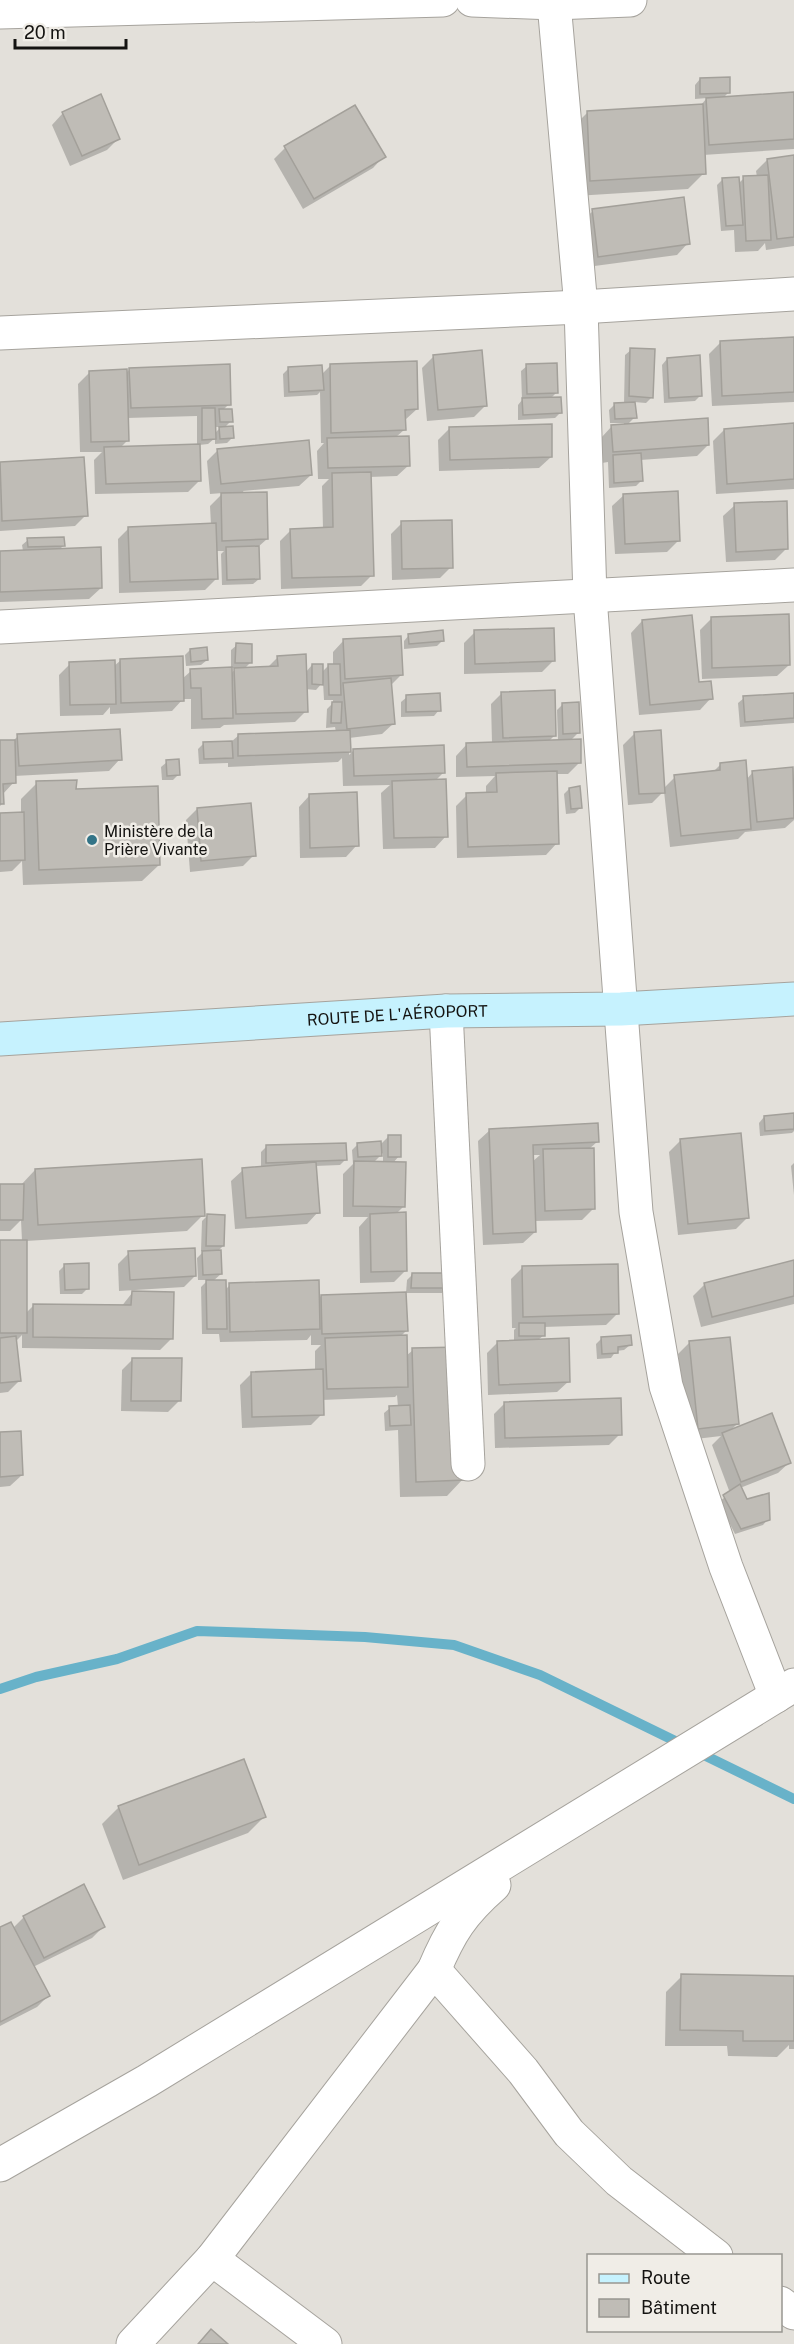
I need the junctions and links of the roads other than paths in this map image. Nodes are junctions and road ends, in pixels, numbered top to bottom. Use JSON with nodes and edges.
{"nodes":[{"id":1,"x":443,"y":0,"type":"edge"},
{"id":2,"x":472,"y":0,"type":"edge"},
{"id":3,"x":630,"y":0,"type":"edge"},
{"id":4,"x":554,"y":3,"type":"junction"},
{"id":5,"x":0,"y":12,"type":"edge"},
{"id":6,"x":794,"y":294,"type":"edge"},
{"id":7,"x":581,"y":307,"type":"junction"},
{"id":8,"x":0,"y":333,"type":"edge"},
{"id":9,"x":794,"y":585,"type":"edge"},
{"id":10,"x":590,"y":597,"type":"junction"},
{"id":11,"x":0,"y":627,"type":"edge"},
{"id":12,"x":794,"y":999,"type":"edge"},
{"id":13,"x":621,"y":1009,"type":"junction"},
{"id":14,"x":446,"y":1011,"type":"junction"},
{"id":15,"x":0,"y":1039,"type":"edge"},
{"id":16,"x":468,"y":1464,"type":"dead end"},
{"id":17,"x":785,"y":1690,"type":"edge"},
{"id":18,"x":555,"y":1833,"type":"junction"},
{"id":19,"x":434,"y":1970,"type":"junction"},
{"id":20,"x":0,"y":2165,"type":"edge"},
{"id":21,"x":713,"y":2254,"type":"edge"},
{"id":22,"x":212,"y":2259,"type":"junction"},
{"id":23,"x":133,"y":2344,"type":"edge"},
{"id":24,"x":325,"y":2344,"type":"edge"}],
"edges":[{"from":1,"to":5,"type":"street"},
{"from":2,"to":4,"type":"street"},
{"from":3,"to":4,"type":"street"},
{"from":4,"to":7,"type":"street"},
{"from":6,"to":7,"type":"street"},
{"from":7,"to":8,"type":"street"},
{"from":7,"to":10,"type":"street"},
{"from":9,"to":10,"type":"street"},
{"from":10,"to":11,"type":"street"},
{"from":10,"to":13,"type":"street"},
{"from":12,"to":13,"type":"main road","name":"ROUTE DE L'AÉROPORT"},
{"from":13,"to":14,"type":"main road","name":"ROUTE DE L'AÉROPORT"},
{"from":13,"to":17,"type":"street"},
{"from":14,"to":15,"type":"main road","name":"ROUTE DE L'AÉROPORT"},
{"from":14,"to":16,"type":"street"},
{"from":17,"to":18,"type":"street"},
{"from":18,"to":19,"type":"street"},
{"from":18,"to":20,"type":"street"},
{"from":19,"to":21,"type":"street"},
{"from":19,"to":22,"type":"street"},
{"from":22,"to":23,"type":"street"},
{"from":22,"to":24,"type":"street"}]}
